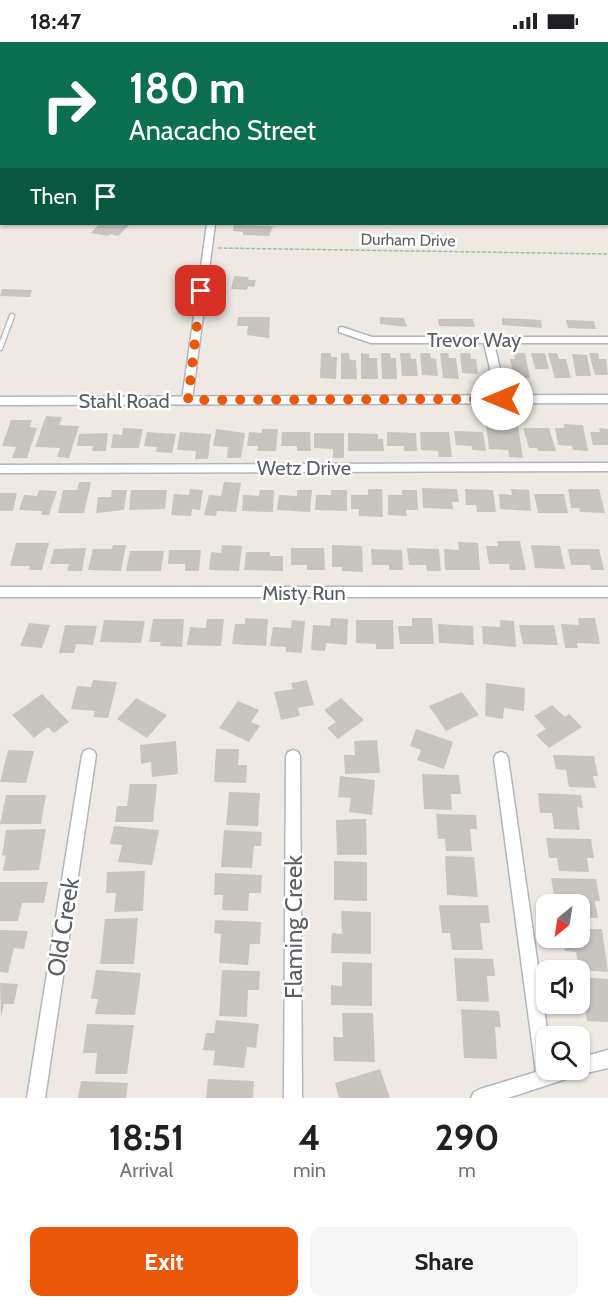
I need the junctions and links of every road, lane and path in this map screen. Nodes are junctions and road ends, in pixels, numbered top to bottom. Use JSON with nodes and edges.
{"nodes":[{"id":1,"x":211,"y":225,"type":"edge"},
{"id":2,"x":207,"y":248,"type":"junction"},
{"id":3,"x":608,"y":254,"type":"edge"},
{"id":4,"x":12,"y":316,"type":"dead end"},
{"id":5,"x":342,"y":330,"type":"dead end"},
{"id":6,"x":488,"y":340,"type":"junction"},
{"id":7,"x":608,"y":340,"type":"edge"},
{"id":8,"x":0,"y":348,"type":"edge"},
{"id":9,"x":502,"y":399,"type":"junction"},
{"id":10,"x":608,"y":399,"type":"edge"},
{"id":11,"x":188,"y":400,"type":"junction"},
{"id":12,"x":0,"y":401,"type":"edge"},
{"id":13,"x":608,"y":467,"type":"edge"},
{"id":14,"x":0,"y":469,"type":"edge"},
{"id":15,"x":0,"y":592,"type":"edge"},
{"id":16,"x":608,"y":592,"type":"edge"},
{"id":17,"x":89,"y":755,"type":"dead end"},
{"id":18,"x":293,"y":756,"type":"dead end"},
{"id":19,"x":501,"y":758,"type":"dead end"},
{"id":20,"x":538,"y":1026,"type":"edge"},
{"id":21,"x":608,"y":1059,"type":"edge"},
{"id":22,"x":590,"y":1064,"type":"edge"},
{"id":23,"x":536,"y":1080,"type":"edge"},
{"id":24,"x":36,"y":1098,"type":"edge"},
{"id":25,"x":293,"y":1098,"type":"edge"},
{"id":26,"x":480,"y":1098,"type":"edge"}],
"edges":[{"from":1,"to":2,"type":"street"},
{"from":2,"to":3,"type":"path","name":"Durham Drive"},
{"from":2,"to":11,"type":"street"},
{"from":4,"to":8,"type":"lane"},
{"from":5,"to":6,"type":"street","name":"Trevor Way"},
{"from":6,"to":7,"type":"street","name":"Trevor Way"},
{"from":6,"to":9,"type":"street"},
{"from":9,"to":10,"type":"street","name":"Stahl Road"},
{"from":9,"to":11,"type":"street","name":"Stahl Road"},
{"from":11,"to":12,"type":"street","name":"Stahl Road"},
{"from":13,"to":14,"type":"street","name":"Wetz Drive"},
{"from":15,"to":16,"type":"street","name":"Misty Run"},
{"from":17,"to":24,"type":"street","name":"Old Creek"},
{"from":18,"to":25,"type":"street","name":"Flaming Creek"},
{"from":19,"to":20,"type":"street"},
{"from":21,"to":22,"type":"street"},
{"from":23,"to":26,"type":"street"}]}
